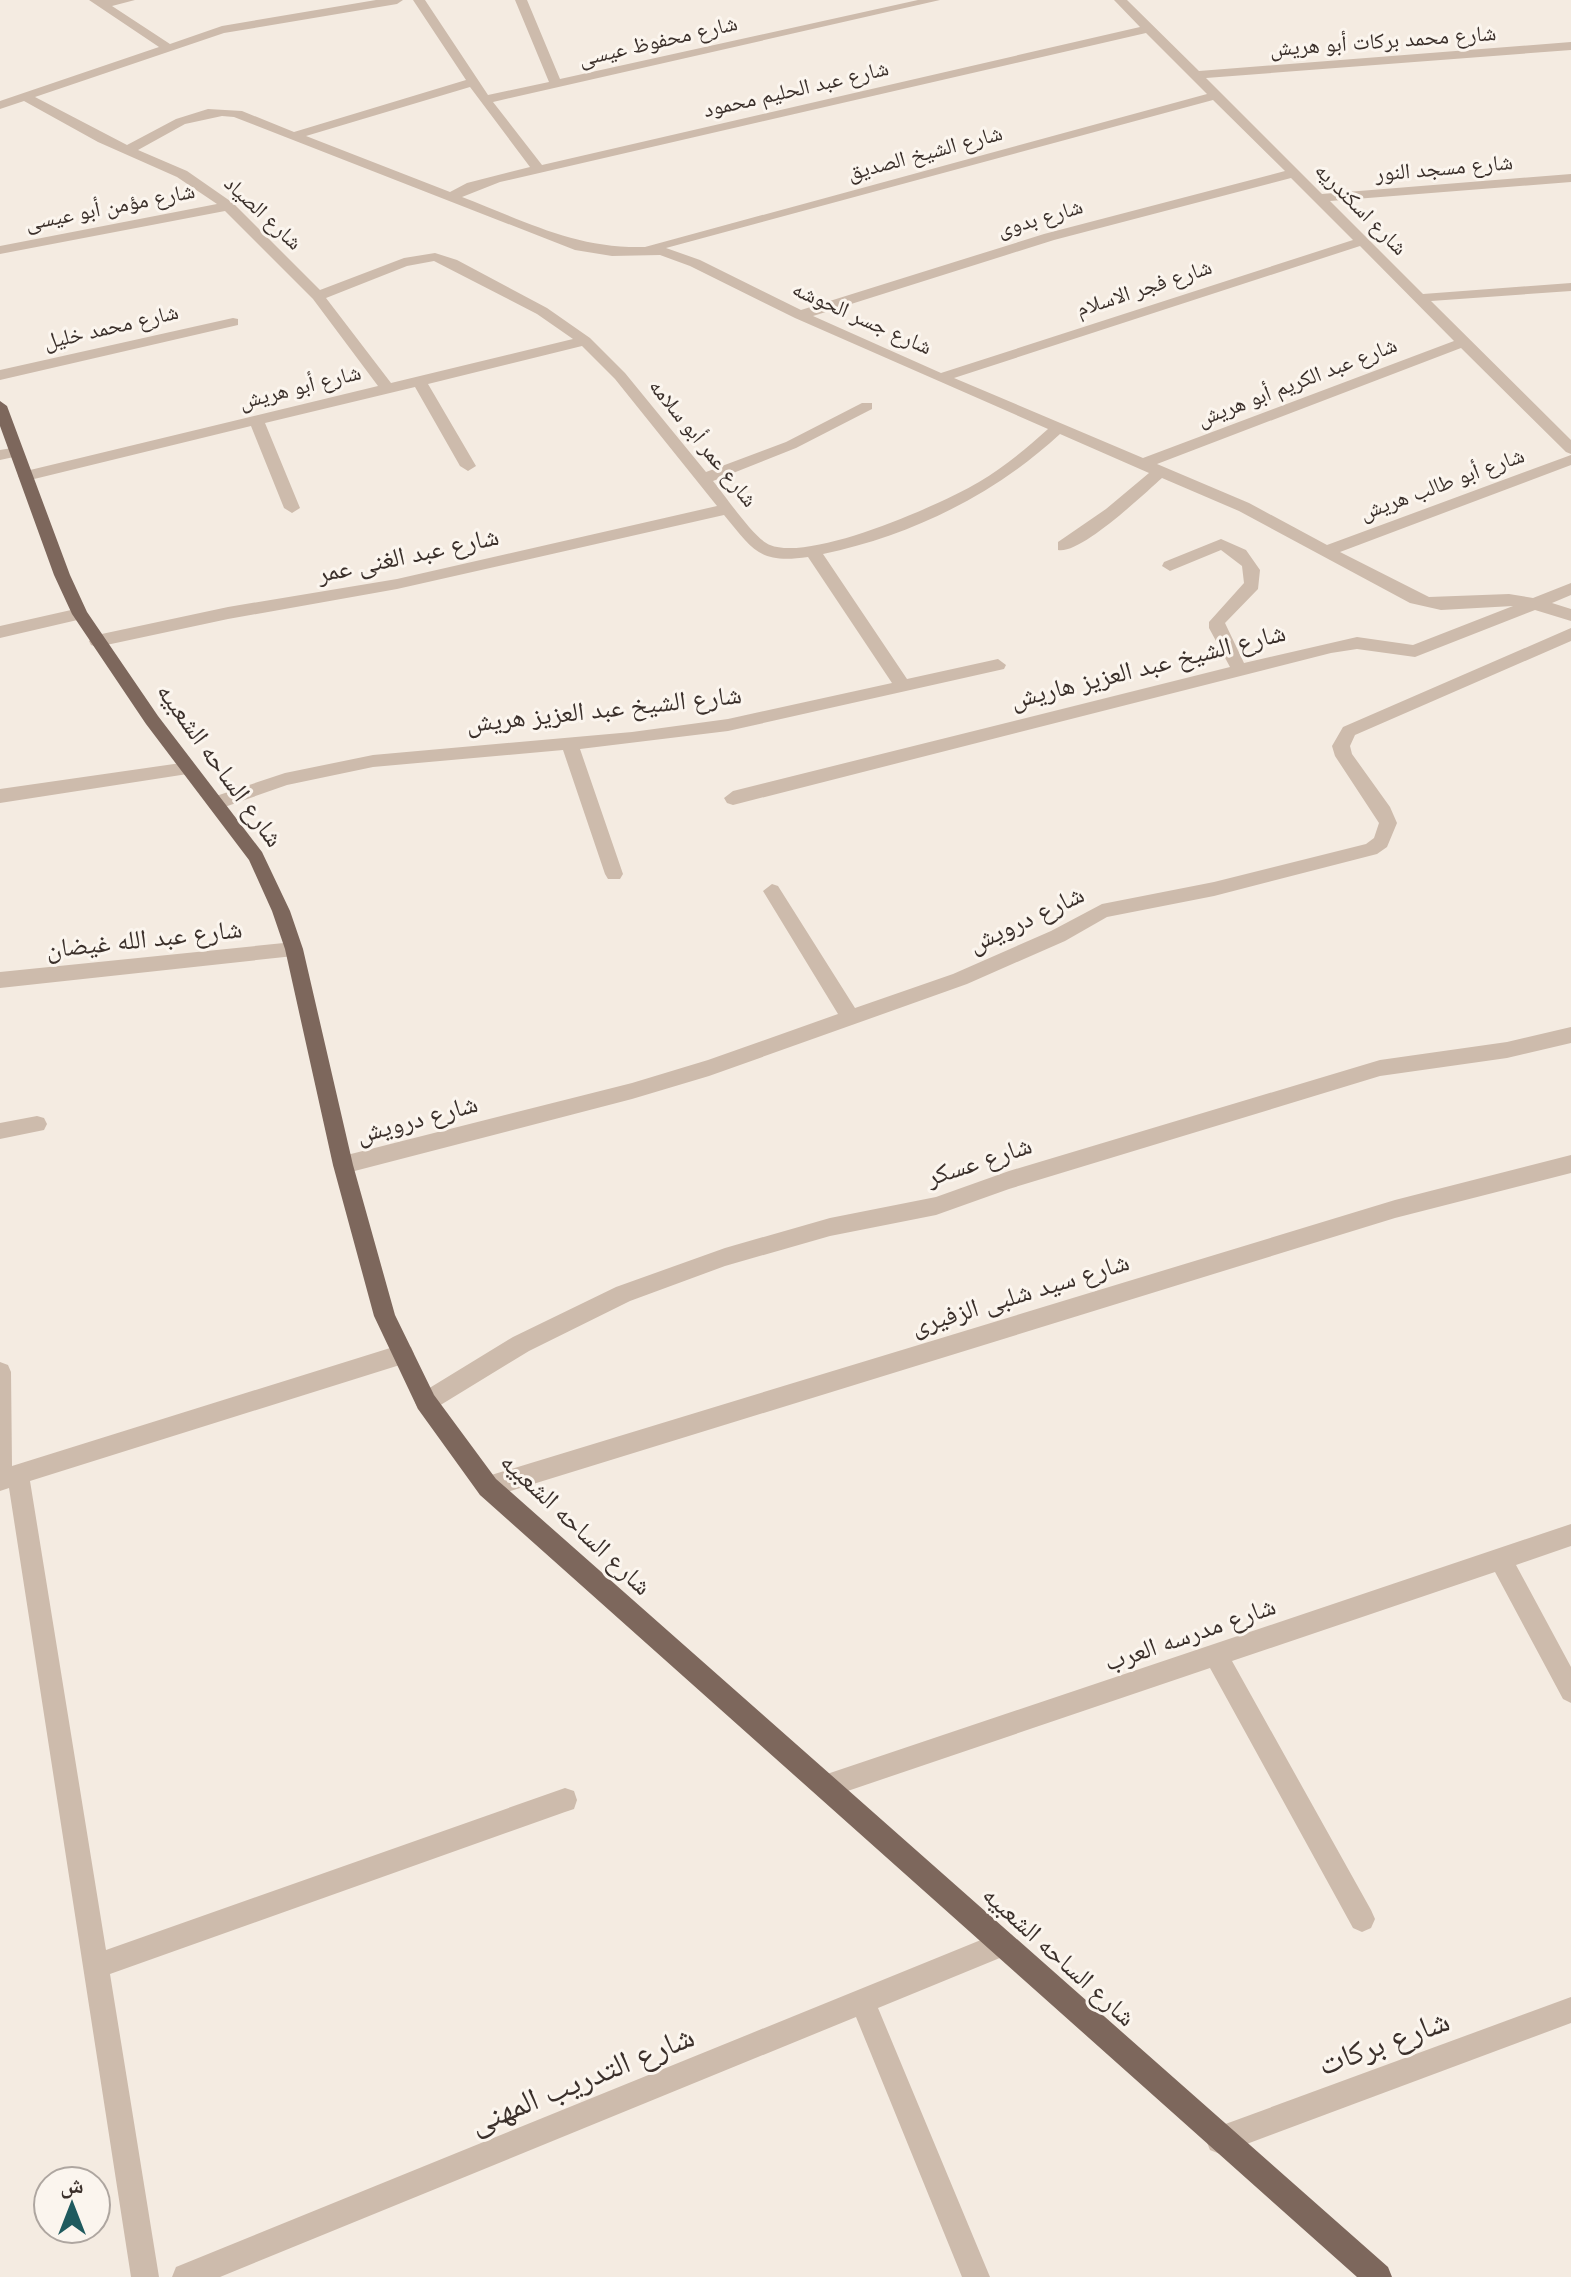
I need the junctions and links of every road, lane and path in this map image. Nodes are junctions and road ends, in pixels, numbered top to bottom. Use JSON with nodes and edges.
{"nodes":[{"id":1,"x":129,"y":0,"type":"edge"},
{"id":2,"x":397,"y":0,"type":"edge"},
{"id":3,"x":419,"y":0,"type":"edge"},
{"id":4,"x":521,"y":0,"type":"edge"},
{"id":5,"x":857,"y":0,"type":"edge"},
{"id":6,"x":934,"y":0,"type":"edge"},
{"id":7,"x":1120,"y":0,"type":"edge"},
{"id":8,"x":98,"y":2,"type":"edge"},
{"id":9,"x":870,"y":14,"type":"junction"},
{"id":10,"x":1150,"y":28,"type":"junction"},
{"id":11,"x":1571,"y":46,"type":"edge"},
{"id":12,"x":167,"y":47,"type":"junction"},
{"id":13,"x":1198,"y":75,"type":"junction"},
{"id":14,"x":472,"y":82,"type":"junction"},
{"id":15,"x":556,"y":84,"type":"junction"},
{"id":16,"x":1217,"y":95,"type":"junction"},
{"id":17,"x":27,"y":98,"type":"junction"},
{"id":18,"x":485,"y":100,"type":"junction"},
{"id":19,"x":0,"y":105,"type":"edge"},
{"id":20,"x":294,"y":136,"type":"junction"},
{"id":21,"x":128,"y":150,"type":"junction"},
{"id":22,"x":539,"y":170,"type":"junction"},
{"id":23,"x":1294,"y":173,"type":"junction"},
{"id":24,"x":1571,"y":178,"type":"edge"},
{"id":25,"x":453,"y":196,"type":"junction"},
{"id":26,"x":1320,"y":198,"type":"junction"},
{"id":27,"x":228,"y":206,"type":"junction"},
{"id":28,"x":1362,"y":241,"type":"junction"},
{"id":29,"x":0,"y":250,"type":"edge"},
{"id":30,"x":643,"y":250,"type":"junction"},
{"id":31,"x":1571,"y":287,"type":"edge"},
{"id":32,"x":318,"y":296,"type":"junction"},
{"id":33,"x":1420,"y":298,"type":"junction"},
{"id":34,"x":800,"y":315,"type":"junction"},
{"id":35,"x":233,"y":322,"type":"dead end"},
{"id":36,"x":585,"y":341,"type":"junction"},
{"id":37,"x":1464,"y":342,"type":"junction"},
{"id":38,"x":0,"y":375,"type":"edge"},
{"id":39,"x":940,"y":378,"type":"junction"},
{"id":40,"x":419,"y":381,"type":"junction"},
{"id":41,"x":388,"y":389,"type":"junction"},
{"id":42,"x":0,"y":406,"type":"edge"},
{"id":43,"x":867,"y":406,"type":"dead end"},
{"id":44,"x":256,"y":420,"type":"junction"},
{"id":45,"x":1058,"y":428,"type":"junction"},
{"id":46,"x":1569,"y":444,"type":"edge"},
{"id":47,"x":9,"y":454,"type":"edge"},
{"id":48,"x":1571,"y":460,"type":"edge"},
{"id":49,"x":1145,"y":463,"type":"junction"},
{"id":50,"x":468,"y":466,"type":"dead end"},
{"id":51,"x":1162,"y":470,"type":"junction"},
{"id":52,"x":26,"y":476,"type":"junction"},
{"id":53,"x":703,"y":479,"type":"junction"},
{"id":54,"x":292,"y":508,"type":"dead end"},
{"id":55,"x":727,"y":509,"type":"junction"},
{"id":56,"x":1064,"y":546,"type":"dead end"},
{"id":57,"x":812,"y":550,"type":"junction"},
{"id":58,"x":1329,"y":550,"type":"junction"},
{"id":59,"x":1170,"y":566,"type":"dead end"},
{"id":60,"x":1571,"y":589,"type":"edge"},
{"id":61,"x":1538,"y":604,"type":"junction"},
{"id":62,"x":80,"y":614,"type":"junction"},
{"id":63,"x":1571,"y":615,"type":"edge"},
{"id":64,"x":0,"y":632,"type":"edge"},
{"id":65,"x":1571,"y":634,"type":"edge"},
{"id":66,"x":97,"y":641,"type":"junction"},
{"id":67,"x":998,"y":665,"type":"dead end"},
{"id":68,"x":1240,"y":670,"type":"junction"},
{"id":69,"x":902,"y":685,"type":"junction"},
{"id":70,"x":569,"y":742,"type":"junction"},
{"id":71,"x":188,"y":768,"type":"junction"},
{"id":72,"x":0,"y":796,"type":"edge"},
{"id":73,"x":733,"y":798,"type":"dead end"},
{"id":74,"x":216,"y":803,"type":"junction"},
{"id":75,"x":614,"y":874,"type":"dead end"},
{"id":76,"x":772,"y":891,"type":"dead end"},
{"id":77,"x":294,"y":949,"type":"junction"},
{"id":78,"x":0,"y":980,"type":"edge"},
{"id":79,"x":851,"y":1019,"type":"junction"},
{"id":80,"x":1571,"y":1035,"type":"edge"},
{"id":81,"x":37,"y":1124,"type":"dead end"},
{"id":82,"x":0,"y":1131,"type":"edge"},
{"id":83,"x":1571,"y":1164,"type":"edge"},
{"id":84,"x":343,"y":1165,"type":"junction"},
{"id":85,"x":403,"y":1354,"type":"junction"},
{"id":86,"x":0,"y":1372,"type":"edge"},
{"id":87,"x":426,"y":1402,"type":"junction"},
{"id":88,"x":6,"y":1478,"type":"edge"},
{"id":89,"x":488,"y":1487,"type":"junction"},
{"id":90,"x":1571,"y":1535,"type":"edge"},
{"id":91,"x":1501,"y":1559,"type":"junction"},
{"id":92,"x":1216,"y":1655,"type":"junction"},
{"id":93,"x":1571,"y":1691,"type":"edge"},
{"id":94,"x":827,"y":1786,"type":"junction"},
{"id":95,"x":565,"y":1800,"type":"dead end"},
{"id":96,"x":1362,"y":1919,"type":"dead end"},
{"id":97,"x":1003,"y":1944,"type":"junction"},
{"id":98,"x":96,"y":1966,"type":"junction"},
{"id":99,"x":863,"y":2003,"type":"junction"},
{"id":100,"x":1571,"y":2010,"type":"edge"},
{"id":101,"x":1220,"y":2140,"type":"junction"},
{"id":102,"x":145,"y":2277,"type":"edge"},
{"id":103,"x":186,"y":2277,"type":"edge"},
{"id":104,"x":976,"y":2277,"type":"edge"},
{"id":105,"x":1378,"y":2277,"type":"edge"}],
"edges":[{"from":1,"to":8,"type":"street"},
{"from":2,"to":12,"type":"street"},
{"from":3,"to":14,"type":"street"},
{"from":4,"to":15,"type":"street"},
{"from":5,"to":9,"type":"street"},
{"from":6,"to":9,"type":"street","name":"شارع محفوظ عيسى"},
{"from":7,"to":10,"type":"street","name":"شارع اسكندريه"},
{"from":8,"to":12,"type":"street"},
{"from":9,"to":15,"type":"street","name":"شارع محفوظ عيسى"},
{"from":10,"to":13,"type":"street","name":"شارع اسكندريه"},
{"from":10,"to":22,"type":"street","name":"شارع عبد الحليم محمود"},
{"from":11,"to":13,"type":"street","name":"شارع محمد بركات أبو هريش"},
{"from":12,"to":17,"type":"street"},
{"from":13,"to":16,"type":"street","name":"شارع اسكندريه"},
{"from":14,"to":18,"type":"street"},
{"from":14,"to":20,"type":"street"},
{"from":15,"to":18,"type":"street","name":"شارع محفوظ عيسى"},
{"from":16,"to":23,"type":"street","name":"شارع اسكندريه"},
{"from":16,"to":30,"type":"street","name":"شارع الشيخ الصديق"},
{"from":17,"to":19,"type":"street"},
{"from":17,"to":21,"type":"street","name":"شارع الصياد"},
{"from":18,"to":22,"type":"street"},
{"from":20,"to":21,"type":"street","name":"شارع جسر الحوشه"},
{"from":20,"to":25,"type":"street","name":"شارع جسر الحوشه"},
{"from":21,"to":27,"type":"street","name":"شارع الصياد"},
{"from":22,"to":25,"type":"street","name":"شارع عبد الحليم محمود"},
{"from":23,"to":26,"type":"street","name":"شارع اسكندريه"},
{"from":23,"to":34,"type":"street","name":"شارع بدوى"},
{"from":24,"to":26,"type":"street","name":"شارع مسجد النور"},
{"from":25,"to":30,"type":"street","name":"شارع جسر الحوشه"},
{"from":26,"to":28,"type":"street","name":"شارع اسكندريه"},
{"from":27,"to":29,"type":"street","name":"شارع مؤمن أبو عيسى"},
{"from":27,"to":32,"type":"street","name":"شارع الصياد"},
{"from":28,"to":33,"type":"street","name":"شارع اسكندريه"},
{"from":28,"to":39,"type":"street","name":"شارع فجر الاسلام"},
{"from":30,"to":34,"type":"street","name":"شارع جسر الحوشه"},
{"from":31,"to":33,"type":"street"},
{"from":32,"to":36,"type":"street","name":"شارع عمر أبو سلامه"},
{"from":32,"to":41,"type":"street","name":"شارع الصياد"},
{"from":33,"to":37,"type":"street","name":"شارع اسكندريه"},
{"from":34,"to":39,"type":"street","name":"شارع جسر الحوشه"},
{"from":35,"to":38,"type":"street","name":"شارع محمد خليل"},
{"from":36,"to":40,"type":"street","name":"شارع أبو هريش"},
{"from":36,"to":53,"type":"street","name":"شارع عمر أبو سلامه"},
{"from":37,"to":46,"type":"street","name":"شارع اسكندريه"},
{"from":37,"to":49,"type":"street","name":"شارع عبد الكريم أبو هريش"},
{"from":39,"to":45,"type":"street","name":"شارع جسر الحوشه"},
{"from":40,"to":41,"type":"street","name":"شارع أبو هريش"},
{"from":40,"to":50,"type":"street"},
{"from":41,"to":44,"type":"street","name":"شارع أبو هريش"},
{"from":42,"to":47,"type":"main road","name":"شارع الساحه الشعبيه"},
{"from":43,"to":53,"type":"street"},
{"from":44,"to":52,"type":"street","name":"شارع أبو هريش"},
{"from":44,"to":54,"type":"street"},
{"from":45,"to":49,"type":"street","name":"شارع جسر الحوشه"},
{"from":45,"to":57,"type":"street","name":"شارع عمر أبو سلامه"},
{"from":47,"to":52,"type":"main road","name":"شارع الساحه الشعبيه"},
{"from":48,"to":58,"type":"street","name":"شارع أبو طالب هريش"},
{"from":49,"to":51,"type":"street","name":"شارع جسر الحوشه"},
{"from":51,"to":56,"type":"street"},
{"from":51,"to":58,"type":"street","name":"شارع جسر الحوشه"},
{"from":52,"to":62,"type":"main road","name":"شارع الساحه الشعبيه"},
{"from":53,"to":55,"type":"street","name":"شارع عمر أبو سلامه"},
{"from":55,"to":57,"type":"street","name":"شارع عمر أبو سلامه"},
{"from":55,"to":66,"type":"street","name":"شارع عبد الغنى عمر"},
{"from":57,"to":69,"type":"street"},
{"from":58,"to":61,"type":"street","name":"شارع جسر الحوشه"},
{"from":59,"to":68,"type":"street"},
{"from":60,"to":61,"type":"street","name":"شارع الشيخ عبد العزيز هاريش"},
{"from":61,"to":63,"type":"street","name":"شارع جسر الحوشه"},
{"from":61,"to":68,"type":"street","name":"شارع الشيخ عبد العزيز هاريش"},
{"from":62,"to":64,"type":"street"},
{"from":62,"to":66,"type":"main road","name":"شارع الساحه الشعبيه"},
{"from":65,"to":79,"type":"street","name":"شارع درويش"},
{"from":66,"to":71,"type":"main road","name":"شارع الساحه الشعبيه"},
{"from":67,"to":69,"type":"street","name":"شارع الشيخ عبد العزيز هريش"},
{"from":68,"to":73,"type":"street","name":"شارع الشيخ عبد العزيز هاريش"},
{"from":69,"to":70,"type":"street","name":"شارع الشيخ عبد العزيز هريش"},
{"from":70,"to":74,"type":"street","name":"شارع الشيخ عبد العزيز هريش"},
{"from":70,"to":75,"type":"street"},
{"from":71,"to":72,"type":"street"},
{"from":71,"to":74,"type":"main road","name":"شارع الساحه الشعبيه"},
{"from":74,"to":77,"type":"main road","name":"شارع الساحه الشعبيه"},
{"from":76,"to":79,"type":"street"},
{"from":77,"to":78,"type":"street","name":"شارع عبد الله غيضان"},
{"from":77,"to":84,"type":"main road","name":"شارع الساحه الشعبيه"},
{"from":79,"to":84,"type":"street","name":"شارع درويش"},
{"from":80,"to":87,"type":"street","name":"شارع عسكر"},
{"from":81,"to":82,"type":"street"},
{"from":83,"to":89,"type":"street","name":"شارع سيد شلبى الزفيرى"},
{"from":84,"to":85,"type":"main road","name":"شارع الساحه الشعبيه"},
{"from":85,"to":87,"type":"main road","name":"شارع الساحه الشعبيه"},
{"from":85,"to":88,"type":"street"},
{"from":86,"to":88,"type":"street"},
{"from":87,"to":89,"type":"main road","name":"شارع الساحه الشعبيه"},
{"from":88,"to":98,"type":"street"},
{"from":89,"to":94,"type":"main road","name":"شارع الساحه الشعبيه"},
{"from":90,"to":91,"type":"street","name":"شارع مدرسه العرب"},
{"from":91,"to":92,"type":"street","name":"شارع مدرسه العرب"},
{"from":91,"to":93,"type":"street"},
{"from":92,"to":94,"type":"street","name":"شارع مدرسه العرب"},
{"from":92,"to":96,"type":"street"},
{"from":94,"to":97,"type":"main road","name":"شارع الساحه الشعبيه"},
{"from":95,"to":98,"type":"street"},
{"from":97,"to":99,"type":"street","name":"شارع التدريب المهنى"},
{"from":97,"to":101,"type":"main road","name":"شارع الساحه الشعبيه"},
{"from":98,"to":102,"type":"street"},
{"from":99,"to":103,"type":"street","name":"شارع التدريب المهنى"},
{"from":99,"to":104,"type":"street"},
{"from":100,"to":101,"type":"street","name":"شارع بركات"},
{"from":101,"to":105,"type":"main road","name":"شارع الساحه الشعبيه"}]}
